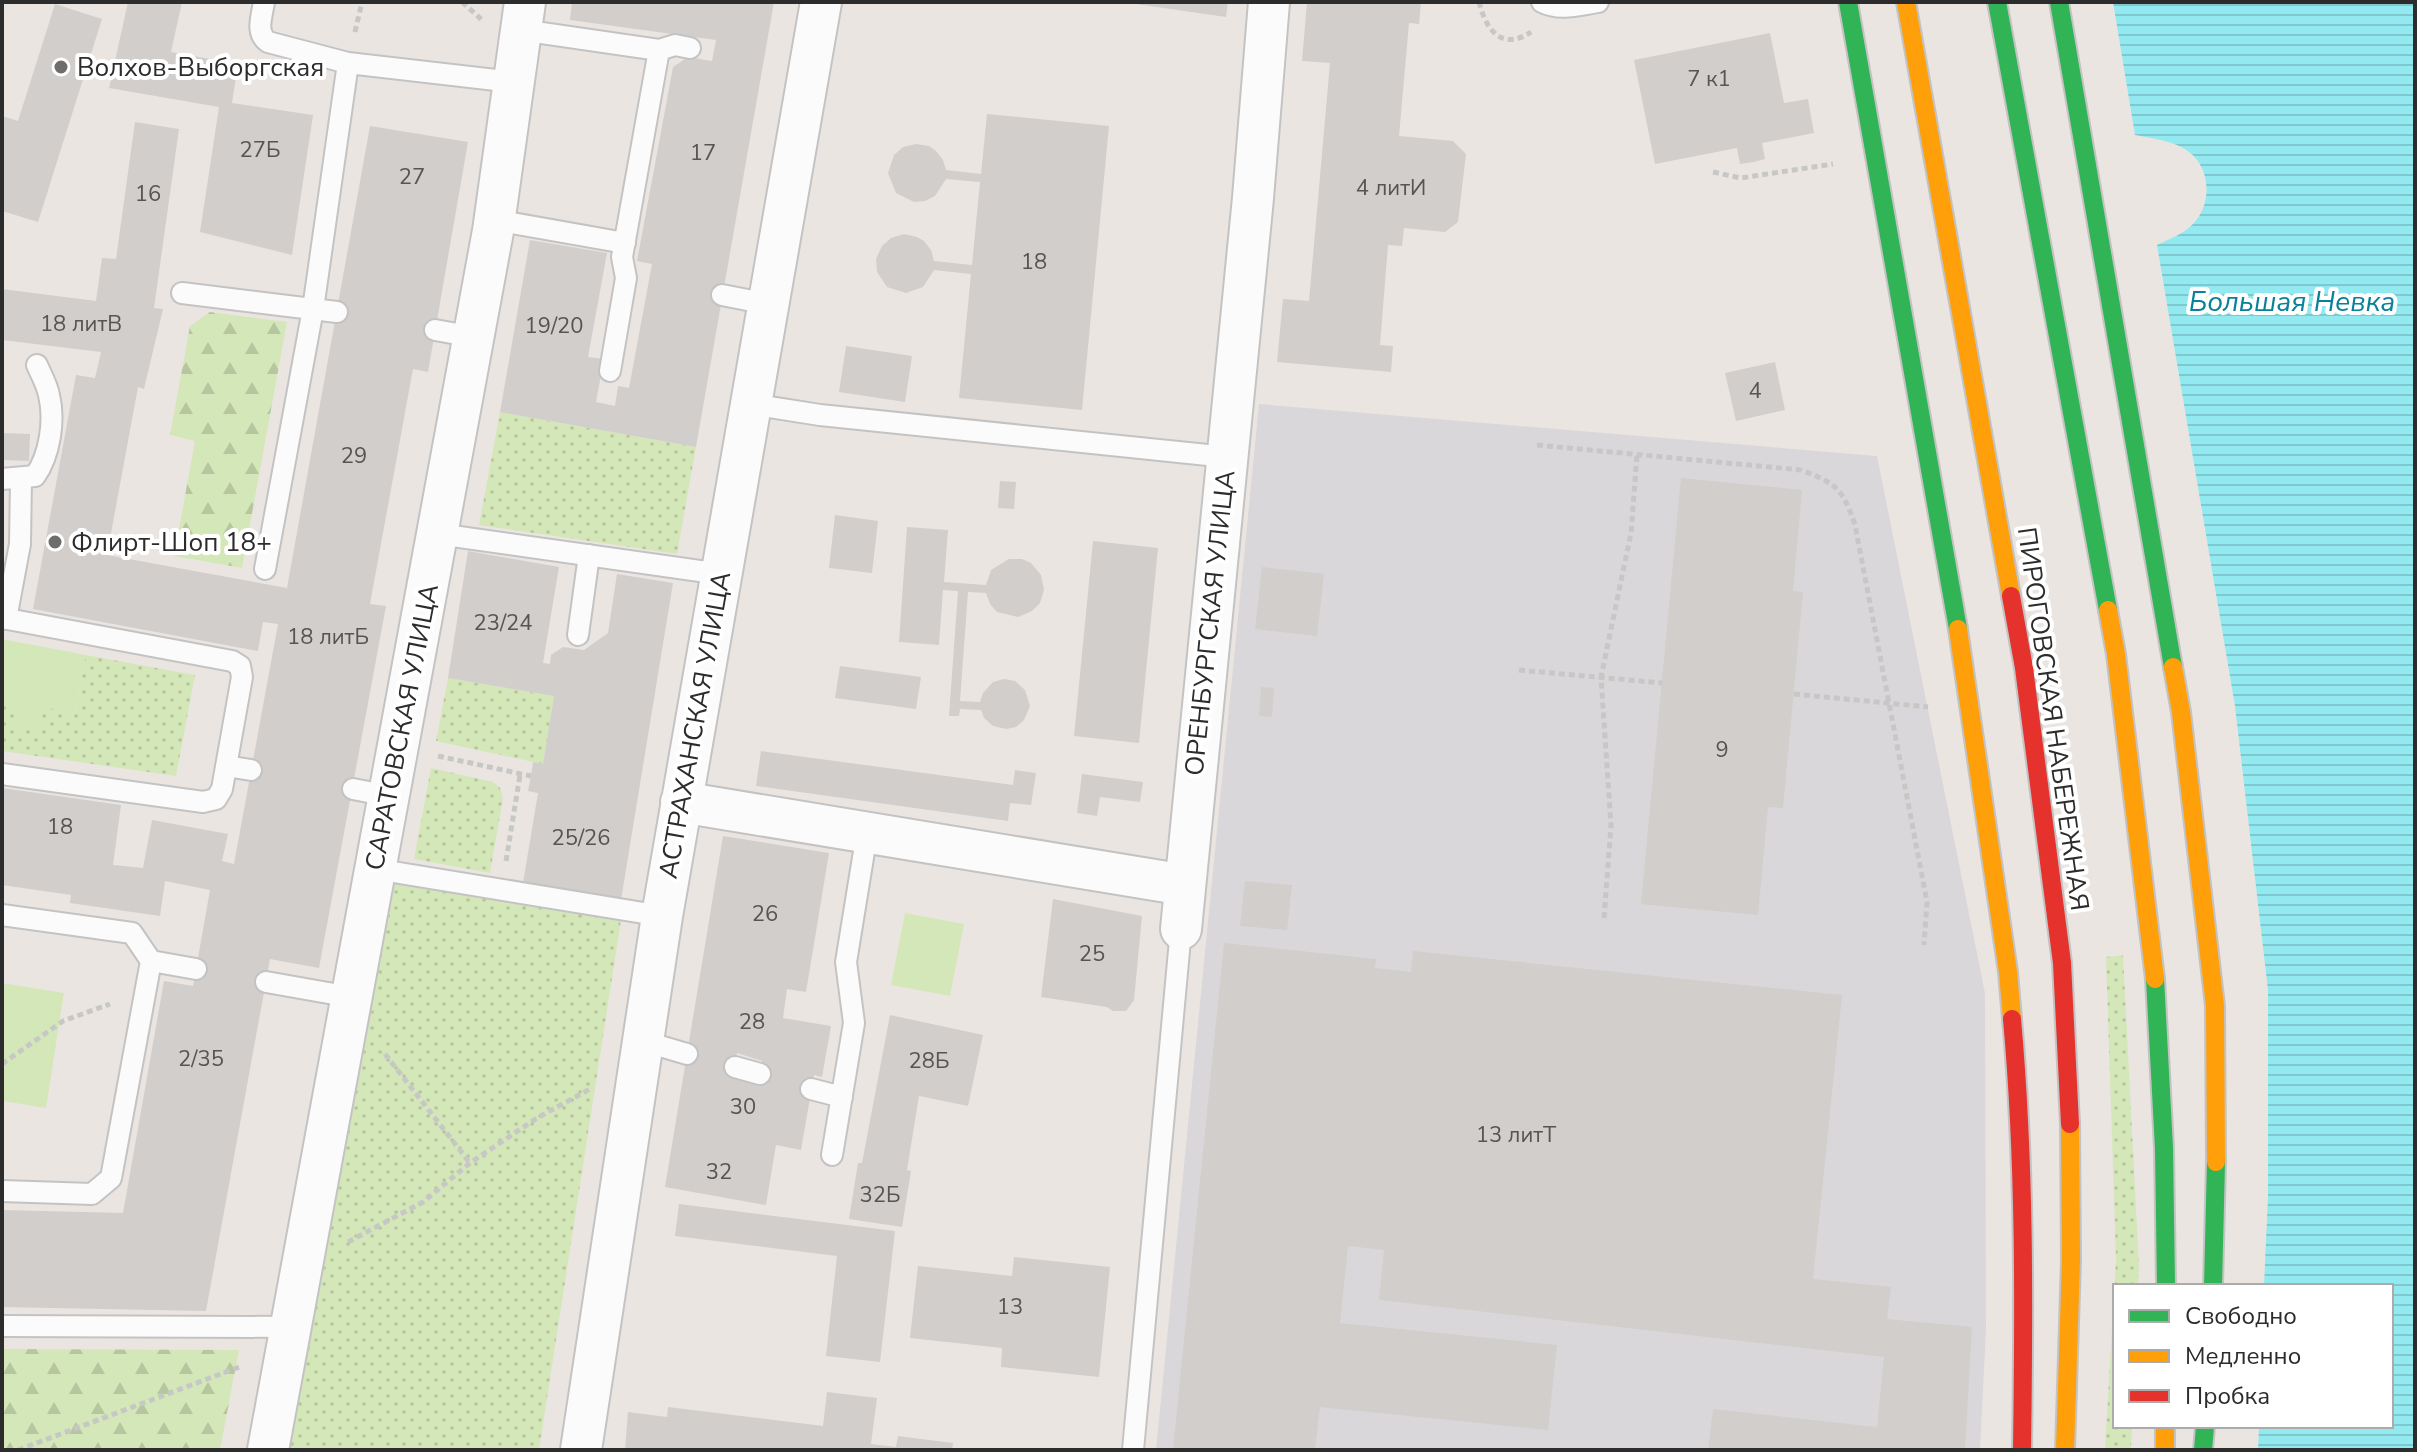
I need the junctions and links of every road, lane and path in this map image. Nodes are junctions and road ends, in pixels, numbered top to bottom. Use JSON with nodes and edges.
{"nodes":[{"id":1,"x":264,"y":2,"type":"edge"},
{"id":2,"x":462,"y":2,"type":"edge"},
{"id":3,"x":821,"y":2,"type":"edge"},
{"id":4,"x":1269,"y":2,"type":"edge"},
{"id":5,"x":1479,"y":2,"type":"edge"},
{"id":6,"x":1542,"y":2,"type":"edge"},
{"id":7,"x":1598,"y":2,"type":"edge"},
{"id":8,"x":1848,"y":2,"type":"edge"},
{"id":9,"x":1906,"y":2,"type":"edge"},
{"id":10,"x":1997,"y":2,"type":"edge"},
{"id":11,"x":2059,"y":2,"type":"edge"},
{"id":12,"x":513,"y":20,"type":"edge"},
{"id":13,"x":1535,"y":29,"type":"dead end"},
{"id":14,"x":690,"y":48,"type":"dead end"},
{"id":15,"x":659,"y":50,"type":"junction"},
{"id":16,"x":348,"y":63,"type":"junction"},
{"id":17,"x":513,"y":82,"type":"junction"},
{"id":18,"x":1816,"y":166,"type":"dead end"},
{"id":19,"x":1713,"y":172,"type":"dead end"},
{"id":20,"x":495,"y":220,"type":"junction"},
{"id":21,"x":625,"y":243,"type":"junction"},
{"id":22,"x":626,"y":278,"type":"junction"},
{"id":23,"x":647,"y":282,"type":"dead end"},
{"id":24,"x":182,"y":293,"type":"dead end"},
{"id":25,"x":722,"y":295,"type":"dead end"},
{"id":26,"x":768,"y":304,"type":"junction"},
{"id":27,"x":313,"y":309,"type":"junction"},
{"id":28,"x":337,"y":312,"type":"dead end"},
{"id":29,"x":435,"y":330,"type":"dead end"},
{"id":30,"x":474,"y":337,"type":"junction"},
{"id":31,"x":37,"y":365,"type":"dead end"},
{"id":32,"x":610,"y":371,"type":"dead end"},
{"id":33,"x":751,"y":404,"type":"junction"},
{"id":34,"x":1537,"y":445,"type":"dead end"},
{"id":35,"x":1637,"y":455,"type":"junction"},
{"id":36,"x":1227,"y":457,"type":"junction"},
{"id":37,"x":11,"y":479,"type":"edge"},
{"id":38,"x":438,"y":534,"type":"junction"},
{"id":39,"x":589,"y":555,"type":"junction"},
{"id":40,"x":265,"y":569,"type":"dead end"},
{"id":41,"x":721,"y":574,"type":"junction"},
{"id":42,"x":4,"y":618,"type":"edge"},
{"id":43,"x":578,"y":635,"type":"dead end"},
{"id":44,"x":1519,"y":670,"type":"dead end"},
{"id":45,"x":1601,"y":677,"type":"junction"},
{"id":46,"x":1662,"y":683,"type":"dead end"},
{"id":47,"x":1794,"y":694,"type":"dead end"},
{"id":48,"x":1889,"y":704,"type":"junction"},
{"id":49,"x":1941,"y":709,"type":"dead end"},
{"id":50,"x":426,"y":753,"type":"dead end"},
{"id":51,"x":226,"y":766,"type":"junction"},
{"id":52,"x":251,"y":770,"type":"dead end"},
{"id":53,"x":2,"y":774,"type":"edge"},
{"id":54,"x":520,"y":775,"type":"junction"},
{"id":55,"x":531,"y":776,"type":"dead end"},
{"id":56,"x":681,"y":802,"type":"junction"},
{"id":57,"x":867,"y":833,"type":"junction"},
{"id":58,"x":375,"y":869,"type":"junction"},
{"id":59,"x":1185,"y":885,"type":"junction"},
{"id":60,"x":501,"y":890,"type":"junction"},
{"id":61,"x":2,"y":915,"type":"edge"},
{"id":62,"x":662,"y":916,"type":"junction"},
{"id":63,"x":1604,"y":918,"type":"dead end"},
{"id":64,"x":1181,"y":929,"type":"joint"},
{"id":65,"x":1924,"y":945,"type":"dead end"},
{"id":66,"x":151,"y":961,"type":"junction"},
{"id":67,"x":196,"y":969,"type":"dead end"},
{"id":68,"x":266,"y":982,"type":"dead end"},
{"id":69,"x":145,"y":991,"type":"junction"},
{"id":70,"x":350,"y":1002,"type":"junction"},
{"id":71,"x":643,"y":1041,"type":"junction"},
{"id":72,"x":687,"y":1054,"type":"dead end"},
{"id":73,"x":2,"y":1064,"type":"edge"},
{"id":74,"x":735,"y":1067,"type":"dead end"},
{"id":75,"x":760,"y":1074,"type":"dead end"},
{"id":76,"x":602,"y":1083,"type":"dead end"},
{"id":77,"x":811,"y":1089,"type":"dead end"},
{"id":78,"x":842,"y":1097,"type":"junction"},
{"id":79,"x":832,"y":1155,"type":"dead end"},
{"id":80,"x":470,"y":1163,"type":"junction"},
{"id":81,"x":2,"y":1191,"type":"edge"},
{"id":82,"x":301,"y":1268,"type":"junction"},
{"id":83,"x":2166,"y":1284,"type":"edge"},
{"id":84,"x":2213,"y":1284,"type":"edge"},
{"id":85,"x":2,"y":1326,"type":"edge"},
{"id":86,"x":291,"y":1327,"type":"junction"},
{"id":87,"x":253,"y":1362,"type":"dead end"},
{"id":88,"x":2165,"y":1428,"type":"edge"},
{"id":89,"x":2205,"y":1428,"type":"edge"},
{"id":90,"x":18,"y":1450,"type":"edge"},
{"id":91,"x":268,"y":1450,"type":"edge"},
{"id":92,"x":581,"y":1450,"type":"edge"},
{"id":93,"x":1133,"y":1450,"type":"edge"},
{"id":94,"x":2022,"y":1450,"type":"edge"},
{"id":95,"x":2065,"y":1450,"type":"edge"},
{"id":96,"x":2165,"y":1450,"type":"edge"},
{"id":97,"x":2203,"y":1450,"type":"edge"}],
"edges":[{"from":1,"to":16,"type":"lane"},
{"from":2,"to":12,"type":"path"},
{"from":3,"to":26,"type":"street","name":"АСТРАХАНСКАЯ УЛИЦА"},
{"from":4,"to":36,"type":"street","name":"ОРЕНБУРГСКАЯ УЛИЦА"},
{"from":5,"to":13,"type":"path"},
{"from":6,"to":7,"type":"lane"},
{"from":8,"to":94,"type":"main road"},
{"from":9,"to":95,"type":"main road","name":"ПИРОГОВСКАЯ НАБЕРЕЖНАЯ"},
{"from":10,"to":83,"type":"main road"},
{"from":11,"to":84,"type":"main road"},
{"from":12,"to":15,"type":"lane"},
{"from":12,"to":17,"type":"street","name":"САРАТОВСКАЯ УЛИЦА"},
{"from":14,"to":15,"type":"lane"},
{"from":15,"to":21,"type":"lane"},
{"from":16,"to":17,"type":"lane"},
{"from":16,"to":27,"type":"lane"},
{"from":17,"to":20,"type":"street","name":"САРАТОВСКАЯ УЛИЦА"},
{"from":18,"to":19,"type":"path"},
{"from":20,"to":21,"type":"lane"},
{"from":20,"to":30,"type":"street","name":"САРАТОВСКАЯ УЛИЦА"},
{"from":21,"to":22,"type":"lane"},
{"from":22,"to":23,"type":"lane"},
{"from":22,"to":32,"type":"lane"},
{"from":24,"to":27,"type":"lane"},
{"from":25,"to":26,"type":"lane"},
{"from":26,"to":33,"type":"street","name":"АСТРАХАНСКАЯ УЛИЦА"},
{"from":27,"to":28,"type":"lane"},
{"from":27,"to":40,"type":"lane"},
{"from":29,"to":30,"type":"lane"},
{"from":30,"to":38,"type":"street","name":"САРАТОВСКАЯ УЛИЦА"},
{"from":31,"to":37,"type":"lane"},
{"from":33,"to":36,"type":"lane"},
{"from":33,"to":41,"type":"street","name":"АСТРАХАНСКАЯ УЛИЦА"},
{"from":34,"to":35,"type":"path"},
{"from":35,"to":45,"type":"path"},
{"from":35,"to":48,"type":"path"},
{"from":36,"to":59,"type":"street","name":"ОРЕНБУРГСКАЯ УЛИЦА"},
{"from":37,"to":42,"type":"lane"},
{"from":38,"to":39,"type":"lane"},
{"from":38,"to":58,"type":"street","name":"САРАТОВСКАЯ УЛИЦА"},
{"from":39,"to":41,"type":"lane"},
{"from":39,"to":43,"type":"lane"},
{"from":41,"to":56,"type":"street","name":"АСТРАХАНСКАЯ УЛИЦА"},
{"from":42,"to":51,"type":"lane"},
{"from":44,"to":45,"type":"path"},
{"from":45,"to":46,"type":"path"},
{"from":45,"to":63,"type":"path"},
{"from":47,"to":48,"type":"path"},
{"from":48,"to":49,"type":"path"},
{"from":48,"to":65,"type":"path"},
{"from":50,"to":54,"type":"path"},
{"from":51,"to":52,"type":"lane"},
{"from":51,"to":53,"type":"lane"},
{"from":54,"to":55,"type":"path"},
{"from":54,"to":60,"type":"path"},
{"from":56,"to":57,"type":"street"},
{"from":56,"to":62,"type":"street","name":"АСТРАХАНСКАЯ УЛИЦА"},
{"from":57,"to":59,"type":"street"},
{"from":57,"to":78,"type":"lane"},
{"from":58,"to":60,"type":"lane"},
{"from":58,"to":70,"type":"street","name":"САРАТОВСКАЯ УЛИЦА"},
{"from":59,"to":64,"type":"street","name":"ОРЕНБУРГСКАЯ УЛИЦА"},
{"from":60,"to":62,"type":"lane"},
{"from":61,"to":66,"type":"lane"},
{"from":62,"to":71,"type":"street","name":"АСТРАХАНСКАЯ УЛИЦА"},
{"from":64,"to":93,"type":"lane","name":"ОРЕНБУРГСКАЯ УЛИЦА"},
{"from":66,"to":67,"type":"lane"},
{"from":66,"to":69,"type":"lane"},
{"from":68,"to":70,"type":"lane"},
{"from":69,"to":73,"type":"path"},
{"from":69,"to":81,"type":"lane"},
{"from":70,"to":80,"type":"path"},
{"from":70,"to":82,"type":"street","name":"САРАТОВСКАЯ УЛИЦА"},
{"from":71,"to":72,"type":"lane"},
{"from":71,"to":92,"type":"street","name":"АСТРАХАНСКАЯ УЛИЦА"},
{"from":74,"to":75,"type":"lane"},
{"from":76,"to":80,"type":"path"},
{"from":77,"to":78,"type":"lane"},
{"from":78,"to":79,"type":"lane"},
{"from":80,"to":82,"type":"path"},
{"from":82,"to":86,"type":"street","name":"САРАТОВСКАЯ УЛИЦА"},
{"from":85,"to":86,"type":"lane"},
{"from":86,"to":91,"type":"street","name":"САРАТОВСКАЯ УЛИЦА"},
{"from":87,"to":90,"type":"path"},
{"from":88,"to":96,"type":"main road"},
{"from":89,"to":97,"type":"main road"}]}
